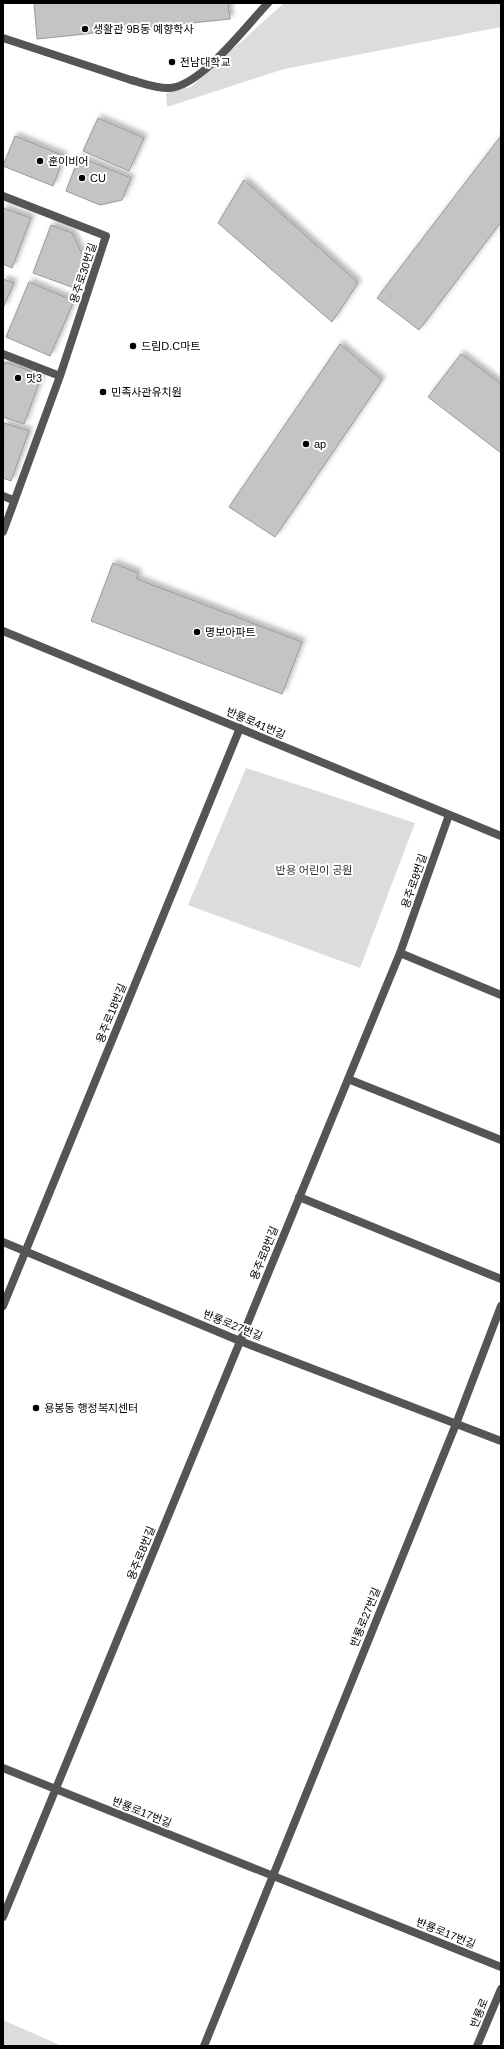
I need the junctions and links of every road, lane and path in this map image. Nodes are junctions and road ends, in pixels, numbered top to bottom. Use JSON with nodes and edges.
{"nodes":[{"id":1,"x":268,"y":3,"type":"edge"},
{"id":2,"x":3,"y":38,"type":"edge"},
{"id":3,"x":3,"y":196,"type":"edge"},
{"id":4,"x":3,"y":354,"type":"edge"},
{"id":5,"x":60,"y":376,"type":"junction"},
{"id":6,"x":3,"y":496,"type":"edge"},
{"id":7,"x":13,"y":500,"type":"junction"},
{"id":8,"x":3,"y":532,"type":"edge"},
{"id":9,"x":3,"y":631,"type":"edge"},
{"id":10,"x":240,"y":728,"type":"junction"},
{"id":11,"x":449,"y":816,"type":"junction"},
{"id":12,"x":501,"y":836,"type":"edge"},
{"id":13,"x":400,"y":953,"type":"junction"},
{"id":14,"x":501,"y":996,"type":"edge"},
{"id":15,"x":348,"y":1079,"type":"junction"},
{"id":16,"x":501,"y":1140,"type":"edge"},
{"id":17,"x":299,"y":1197,"type":"junction"},
{"id":18,"x":3,"y":1242,"type":"edge"},
{"id":19,"x":25,"y":1251,"type":"junction"},
{"id":20,"x":501,"y":1279,"type":"edge"},
{"id":21,"x":3,"y":1306,"type":"edge"},
{"id":22,"x":501,"y":1306,"type":"edge"},
{"id":23,"x":240,"y":1341,"type":"junction"},
{"id":24,"x":456,"y":1424,"type":"junction"},
{"id":25,"x":501,"y":1441,"type":"edge"},
{"id":26,"x":3,"y":1768,"type":"edge"},
{"id":27,"x":55,"y":1789,"type":"junction"},
{"id":28,"x":272,"y":1876,"type":"junction"},
{"id":29,"x":3,"y":1917,"type":"edge"},
{"id":30,"x":501,"y":1967,"type":"edge"},
{"id":31,"x":501,"y":1989,"type":"edge"},
{"id":32,"x":204,"y":2046,"type":"edge"},
{"id":33,"x":477,"y":2046,"type":"edge"}],
"edges":[{"from":1,"to":2,"type":"street"},
{"from":3,"to":5,"type":"street","name":"용주로30번길"},
{"from":4,"to":5,"type":"street"},
{"from":5,"to":7,"type":"street","name":"용주로30번길"},
{"from":6,"to":7,"type":"street"},
{"from":7,"to":8,"type":"street","name":"용주로30번길"},
{"from":9,"to":10,"type":"street","name":"반룡로41번길"},
{"from":10,"to":11,"type":"street","name":"반룡로41번길"},
{"from":10,"to":19,"type":"street","name":"용주로18번길"},
{"from":11,"to":12,"type":"street","name":"반룡로41번길"},
{"from":11,"to":13,"type":"street","name":"용주로8번길"},
{"from":13,"to":14,"type":"street"},
{"from":13,"to":15,"type":"street","name":"용주로8번길"},
{"from":15,"to":16,"type":"street"},
{"from":15,"to":17,"type":"street","name":"용주로8번길"},
{"from":17,"to":20,"type":"street"},
{"from":17,"to":23,"type":"street","name":"용주로8번길"},
{"from":18,"to":19,"type":"street","name":"반룡로27번길"},
{"from":19,"to":21,"type":"street","name":"용주로18번길"},
{"from":19,"to":23,"type":"street","name":"반룡로27번길"},
{"from":22,"to":24,"type":"street","name":"반룡로27번길"},
{"from":23,"to":24,"type":"street","name":"반룡로27번길"},
{"from":23,"to":27,"type":"street","name":"용주로8번길"},
{"from":24,"to":25,"type":"street","name":"반룡로27번길"},
{"from":24,"to":28,"type":"street","name":"반룡로27번길"},
{"from":26,"to":27,"type":"street","name":"반룡로17번길"},
{"from":27,"to":28,"type":"street","name":"반룡로17번길"},
{"from":27,"to":29,"type":"street","name":"용주로8번길"},
{"from":28,"to":30,"type":"street","name":"반룡로17번길"},
{"from":28,"to":32,"type":"street"},
{"from":31,"to":33,"type":"street","name":"반룡로"}]}
